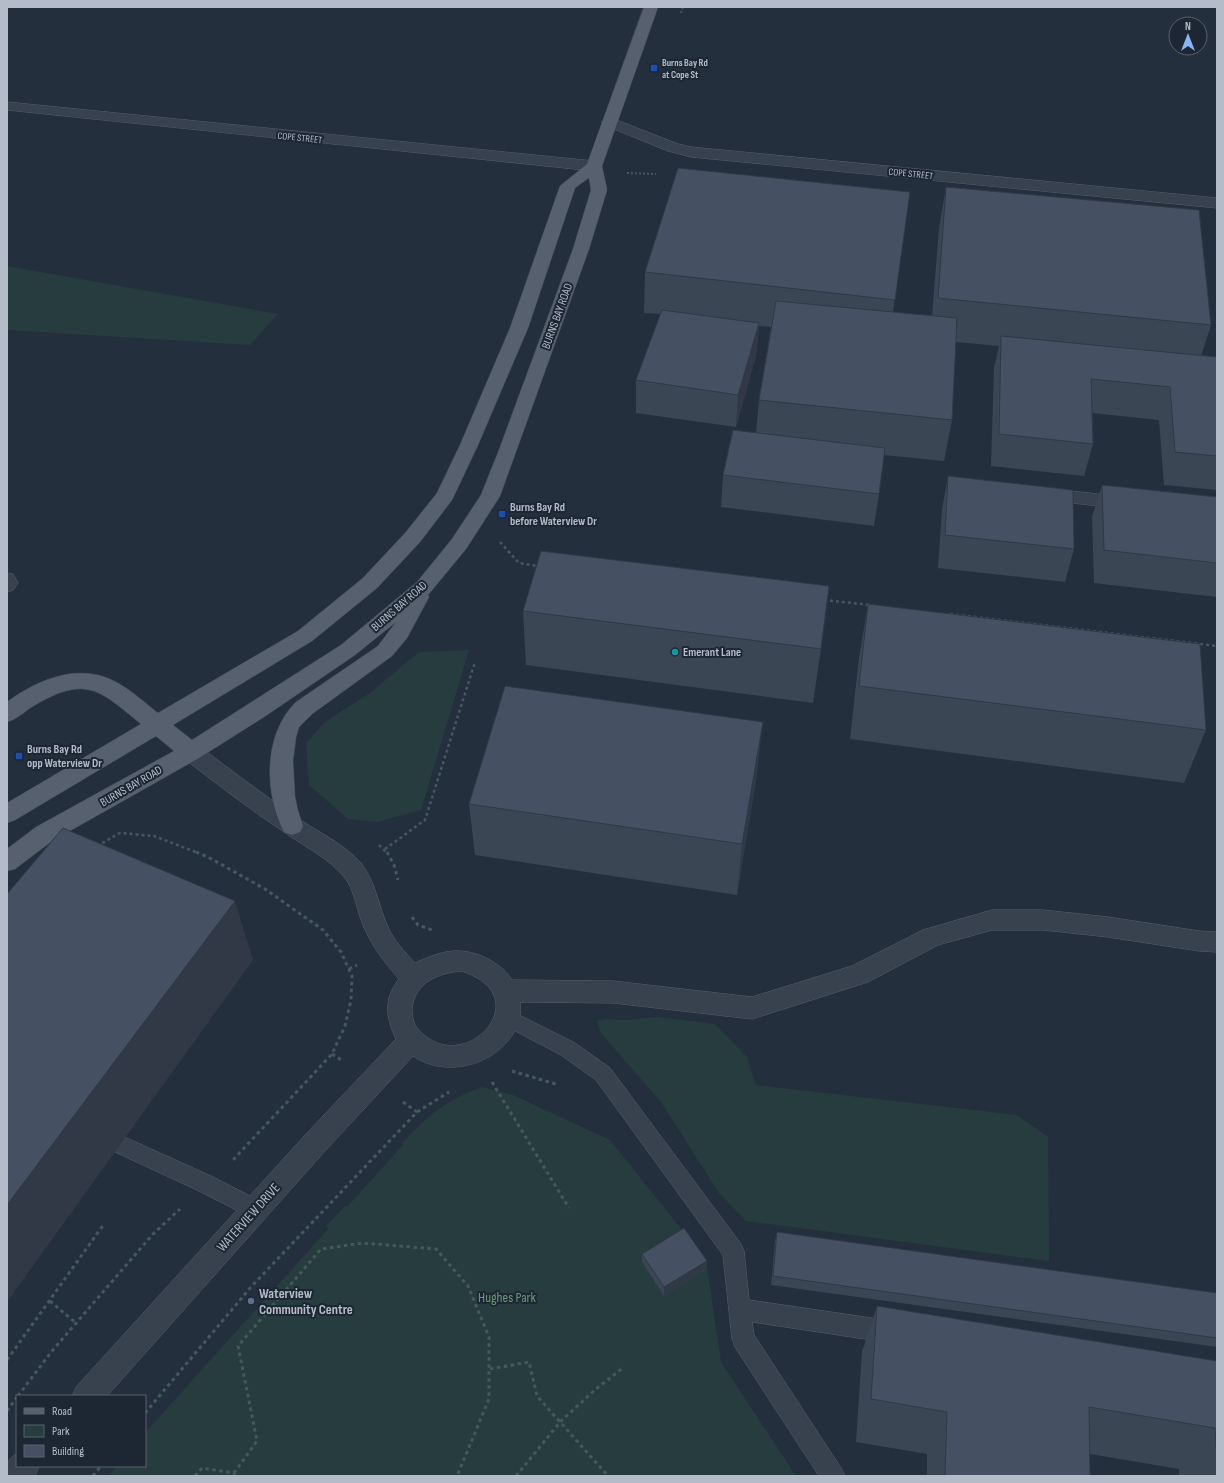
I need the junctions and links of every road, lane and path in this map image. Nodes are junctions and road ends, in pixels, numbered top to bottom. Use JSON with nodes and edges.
{"nodes":[{"id":1,"x":651,"y":7,"type":"edge"},
{"id":2,"x":7,"y":106,"type":"edge"},
{"id":3,"x":610,"y":122,"type":"junction"},
{"id":4,"x":594,"y":166,"type":"junction"},
{"id":5,"x":1217,"y":203,"type":"edge"},
{"id":6,"x":1026,"y":492,"type":"edge"},
{"id":7,"x":1146,"y":505,"type":"edge"},
{"id":8,"x":500,"y":542,"type":"dead end"},
{"id":9,"x":542,"y":567,"type":"edge"},
{"id":10,"x":7,"y":578,"type":"edge"},
{"id":11,"x":7,"y":586,"type":"edge"},
{"id":12,"x":424,"y":587,"type":"junction"},
{"id":13,"x":823,"y":600,"type":"edge"},
{"id":14,"x":878,"y":606,"type":"edge"},
{"id":15,"x":949,"y":614,"type":"edge"},
{"id":16,"x":1217,"y":646,"type":"edge"},
{"id":17,"x":475,"y":662,"type":"dead end"},
{"id":18,"x":7,"y":714,"type":"edge"},
{"id":19,"x":156,"y":724,"type":"junction"},
{"id":20,"x":191,"y":752,"type":"junction"},
{"id":21,"x":7,"y":814,"type":"edge"},
{"id":22,"x":292,"y":826,"type":"junction"},
{"id":23,"x":374,"y":841,"type":"dead end"},
{"id":24,"x":95,"y":847,"type":"edge"},
{"id":25,"x":384,"y":849,"type":"junction"},
{"id":26,"x":7,"y":862,"type":"edge"},
{"id":27,"x":399,"y":885,"type":"dead end"},
{"id":28,"x":408,"y":913,"type":"dead end"},
{"id":29,"x":439,"y":932,"type":"dead end"},
{"id":30,"x":1217,"y":942,"type":"edge"},
{"id":31,"x":414,"y":978,"type":"junction"},
{"id":32,"x":506,"y":991,"type":"junction"},
{"id":33,"x":508,"y":1017,"type":"junction"},
{"id":34,"x":411,"y":1041,"type":"junction"},
{"id":35,"x":510,"y":1070,"type":"dead end"},
{"id":36,"x":490,"y":1078,"type":"dead end"},
{"id":37,"x":561,"y":1085,"type":"dead end"},
{"id":38,"x":455,"y":1087,"type":"dead end"},
{"id":39,"x":120,"y":1144,"type":"dead end"},
{"id":40,"x":206,"y":1184,"type":"junction"},
{"id":41,"x":569,"y":1208,"type":"dead end"},
{"id":42,"x":255,"y":1210,"type":"junction"},
{"id":43,"x":104,"y":1224,"type":"dead end"},
{"id":44,"x":50,"y":1301,"type":"junction"},
{"id":45,"x":740,"y":1309,"type":"junction"},
{"id":46,"x":76,"y":1323,"type":"junction"},
{"id":47,"x":912,"y":1335,"type":"edge"},
{"id":48,"x":7,"y":1360,"type":"edge"},
{"id":49,"x":624,"y":1367,"type":"dead end"},
{"id":50,"x":490,"y":1369,"type":"junction"},
{"id":51,"x":20,"y":1395,"type":"edge"},
{"id":52,"x":88,"y":1395,"type":"edge"},
{"id":53,"x":16,"y":1400,"type":"edge"},
{"id":54,"x":7,"y":1411,"type":"edge"},
{"id":55,"x":146,"y":1412,"type":"edge"},
{"id":56,"x":561,"y":1421,"type":"junction"},
{"id":57,"x":23,"y":1467,"type":"edge"},
{"id":58,"x":100,"y":1467,"type":"edge"},
{"id":59,"x":234,"y":1475,"type":"edge"},
{"id":60,"x":16,"y":1476,"type":"edge"},
{"id":61,"x":93,"y":1476,"type":"edge"},
{"id":62,"x":195,"y":1476,"type":"edge"},
{"id":63,"x":457,"y":1476,"type":"edge"},
{"id":64,"x":516,"y":1476,"type":"edge"},
{"id":65,"x":608,"y":1476,"type":"edge"},
{"id":66,"x":833,"y":1476,"type":"edge"}],
"edges":[{"from":1,"to":3,"type":"main road"},
{"from":2,"to":4,"type":"street","name":"COPE STREET"},
{"from":3,"to":4,"type":"main road"},
{"from":3,"to":5,"type":"street","name":"COPE STREET"},
{"from":4,"to":12,"type":"main road","name":"BURNS BAY ROAD"},
{"from":4,"to":19,"type":"main road"},
{"from":6,"to":7,"type":"street"},
{"from":8,"to":9,"type":"path"},
{"from":10,"to":11,"type":"lane"},
{"from":12,"to":20,"type":"main road","name":"BURNS BAY ROAD"},
{"from":12,"to":22,"type":"main road"},
{"from":13,"to":14,"type":"path"},
{"from":15,"to":16,"type":"path"},
{"from":17,"to":25,"type":"path"},
{"from":18,"to":19,"type":"main road"},
{"from":19,"to":20,"type":"main road"},
{"from":19,"to":21,"type":"main road"},
{"from":20,"to":22,"type":"street"},
{"from":20,"to":26,"type":"main road","name":"BURNS BAY ROAD"},
{"from":22,"to":31,"type":"street"},
{"from":23,"to":25,"type":"path"},
{"from":24,"to":40,"type":"path"},
{"from":25,"to":27,"type":"path"},
{"from":28,"to":29,"type":"path"},
{"from":30,"to":32,"type":"street"},
{"from":31,"to":32,"type":"street"},
{"from":31,"to":34,"type":"street"},
{"from":32,"to":33,"type":"street"},
{"from":33,"to":34,"type":"street"},
{"from":33,"to":45,"type":"lane"},
{"from":34,"to":42,"type":"street","name":"WATERVIEW DRIVE"},
{"from":35,"to":37,"type":"path"},
{"from":36,"to":41,"type":"path"},
{"from":38,"to":55,"type":"path"},
{"from":39,"to":40,"type":"lane"},
{"from":40,"to":42,"type":"lane"},
{"from":40,"to":46,"type":"path"},
{"from":42,"to":52,"type":"street","name":"WATERVIEW DRIVE"},
{"from":43,"to":44,"type":"path"},
{"from":44,"to":46,"type":"path"},
{"from":44,"to":48,"type":"path"},
{"from":45,"to":47,"type":"lane"},
{"from":45,"to":66,"type":"lane"},
{"from":46,"to":51,"type":"path"},
{"from":49,"to":56,"type":"path"},
{"from":50,"to":56,"type":"path"},
{"from":50,"to":59,"type":"path"},
{"from":50,"to":63,"type":"path"},
{"from":53,"to":54,"type":"path"},
{"from":56,"to":64,"type":"path"},
{"from":56,"to":65,"type":"path"},
{"from":57,"to":60,"type":"street"},
{"from":58,"to":61,"type":"path"},
{"from":59,"to":62,"type":"path"}]}
